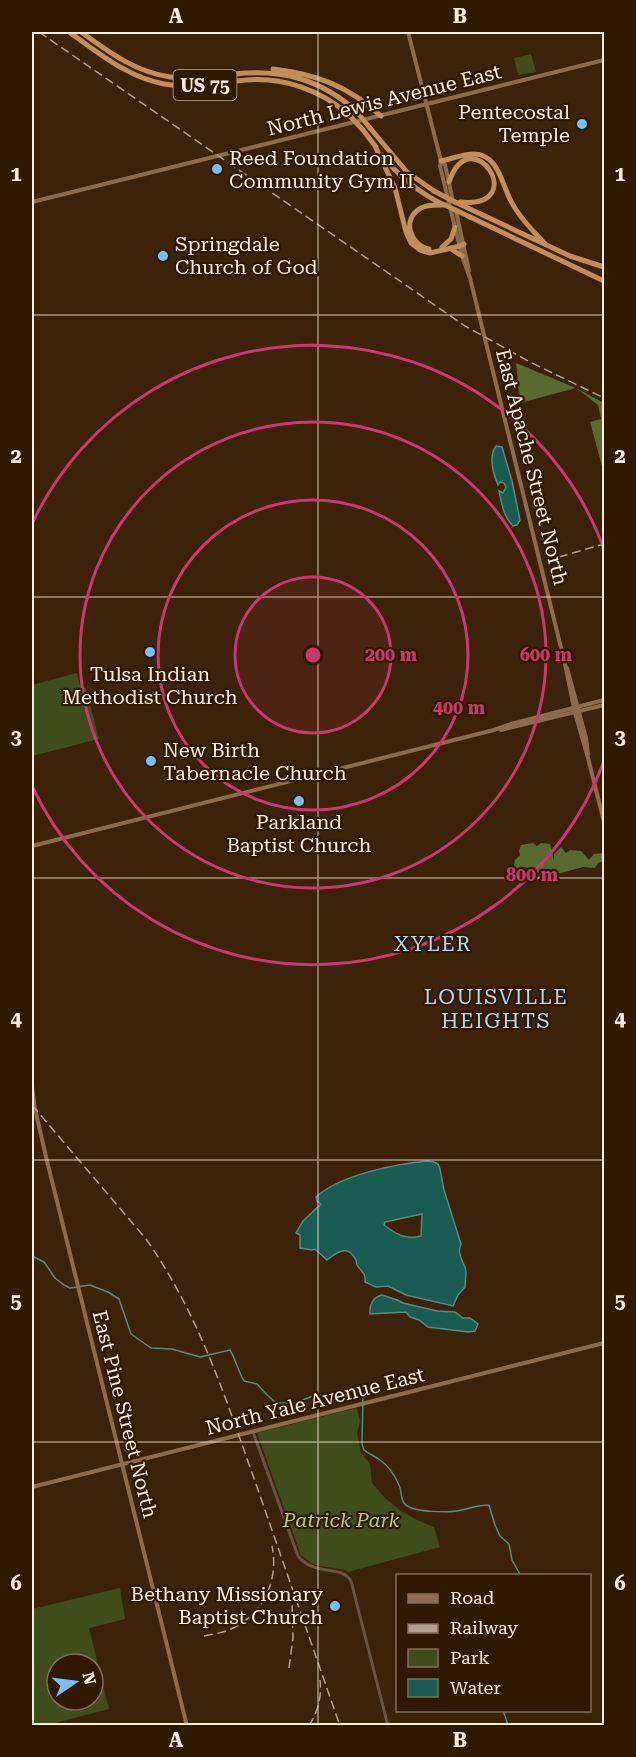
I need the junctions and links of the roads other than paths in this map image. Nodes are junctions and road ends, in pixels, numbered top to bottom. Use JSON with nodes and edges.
{"nodes":[{"id":1,"x":69,"y":32,"type":"edge"},
{"id":2,"x":81,"y":32,"type":"edge"},
{"id":3,"x":408,"y":32,"type":"edge"},
{"id":4,"x":604,"y":60,"type":"edge"},
{"id":5,"x":236,"y":74,"type":"junction"},
{"id":6,"x":427,"y":105,"type":"junction"},
{"id":7,"x":381,"y":116,"type":"junction"},
{"id":8,"x":375,"y":146,"type":"junction"},
{"id":9,"x":441,"y":161,"type":"junction"},
{"id":10,"x":449,"y":182,"type":"junction"},
{"id":11,"x":32,"y":202,"type":"edge"},
{"id":12,"x":436,"y":203,"type":"junction"},
{"id":13,"x":467,"y":205,"type":"junction"},
{"id":14,"x":455,"y":226,"type":"junction"},
{"id":15,"x":461,"y":245,"type":"junction"},
{"id":16,"x":546,"y":245,"type":"junction"},
{"id":17,"x":442,"y":248,"type":"junction"},
{"id":18,"x":449,"y":249,"type":"junction"},
{"id":19,"x":462,"y":256,"type":"junction"},
{"id":20,"x":604,"y":267,"type":"edge"},
{"id":21,"x":470,"y":278,"type":"junction"},
{"id":22,"x":604,"y":279,"type":"edge"},
{"id":23,"x":604,"y":700,"type":"edge"},
{"id":24,"x":604,"y":705,"type":"edge"},
{"id":25,"x":576,"y":710,"type":"junction"},
{"id":26,"x":604,"y":822,"type":"edge"},
{"id":27,"x":32,"y":846,"type":"edge"},
{"id":28,"x":32,"y":1086,"type":"edge"},
{"id":29,"x":32,"y":1100,"type":"edge"},
{"id":30,"x":35,"y":1109,"type":"junction"},
{"id":31,"x":604,"y":1342,"type":"edge"},
{"id":32,"x":253,"y":1432,"type":"junction"},
{"id":33,"x":122,"y":1464,"type":"junction"},
{"id":34,"x":32,"y":1487,"type":"edge"},
{"id":35,"x":187,"y":1725,"type":"edge"},
{"id":36,"x":388,"y":1725,"type":"edge"}],
"edges":[{"from":1,"to":8,"type":"highway","number":"US 75","bridge":true},
{"from":2,"to":5,"type":"highway","number":"US 75"},
{"from":3,"to":6,"type":"main road","name":"East Apache Street North"},
{"from":4,"to":6,"type":"main road","name":"North Lewis Avenue East"},
{"from":5,"to":7,"type":"highway"},
{"from":5,"to":13,"type":"highway","number":"US 75","bridge":true},
{"from":6,"to":7,"type":"main road","name":"North Lewis Avenue East"},
{"from":6,"to":9,"type":"main road","name":"East Apache Street North"},
{"from":7,"to":11,"type":"main road","name":"North Lewis Avenue East"},
{"from":8,"to":12,"type":"highway","number":"US 75"},
{"from":8,"to":18,"type":"highway"},
{"from":9,"to":10,"type":"main road","name":"East Apache Street North"},
{"from":9,"to":14,"type":"main road","name":"East Apache Street North"},
{"from":9,"to":16,"type":"highway"},
{"from":10,"to":13,"type":"highway"},
{"from":10,"to":15,"type":"main road","name":"East Apache Street North"},
{"from":12,"to":17,"type":"highway"},
{"from":12,"to":22,"type":"highway","number":"US 75","bridge":true},
{"from":13,"to":16,"type":"highway","number":"US 75"},
{"from":14,"to":15,"type":"main road","name":"East Apache Street North"},
{"from":14,"to":17,"type":"highway"},
{"from":15,"to":17,"type":"highway"},
{"from":15,"to":18,"type":"highway"},
{"from":15,"to":19,"type":"main road","name":"East Apache Street North"},
{"from":15,"to":21,"type":"main road","name":"East Apache Street North"},
{"from":16,"to":20,"type":"highway","number":"US 75"},
{"from":18,"to":19,"type":"highway"},
{"from":19,"to":21,"type":"main road","name":"East Apache Street North"},
{"from":21,"to":25,"type":"main road","name":"East Apache Street North"},
{"from":23,"to":25,"type":"main road"},
{"from":24,"to":25,"type":"main road"},
{"from":25,"to":26,"type":"main road","name":"East Apache Street North"},
{"from":25,"to":27,"type":"main road"},
{"from":28,"to":30,"type":"main road","name":"East Pine Street North"},
{"from":29,"to":30,"type":"main road","name":"East Pine Street North"},
{"from":30,"to":33,"type":"main road","name":"East Pine Street North"},
{"from":31,"to":32,"type":"main road","name":"North Yale Avenue East"},
{"from":32,"to":33,"type":"main road","name":"North Yale Avenue East"},
{"from":32,"to":36,"type":"street"},
{"from":33,"to":34,"type":"main road","name":"North Yale Avenue East"},
{"from":33,"to":35,"type":"main road","name":"East Pine Street North"}]}
